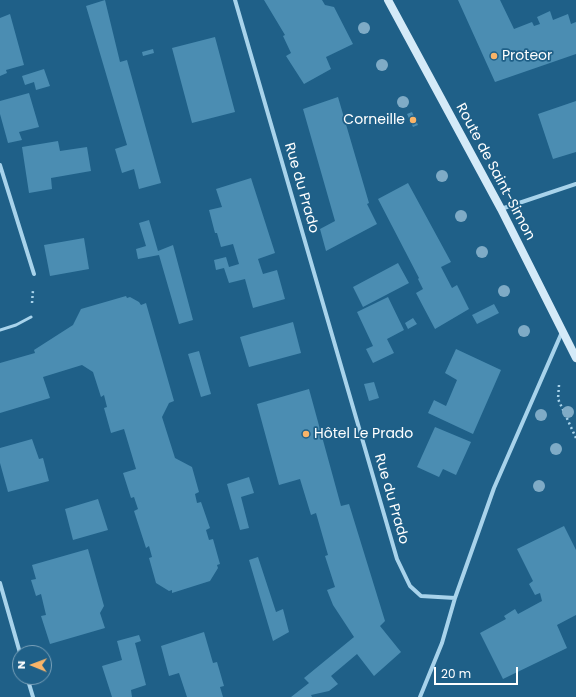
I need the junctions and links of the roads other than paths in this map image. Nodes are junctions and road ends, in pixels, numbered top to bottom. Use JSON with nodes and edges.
{"nodes":[{"id":1,"x":235,"y":0,"type":"edge"},
{"id":2,"x":388,"y":0,"type":"edge"},
{"id":3,"x":0,"y":165,"type":"edge"},
{"id":4,"x":576,"y":184,"type":"edge"},
{"id":5,"x":500,"y":209,"type":"junction"},
{"id":6,"x":34,"y":274,"type":"road end"},
{"id":7,"x":31,"y":317,"type":"road end"},
{"id":8,"x":0,"y":330,"type":"edge"},
{"id":9,"x":562,"y":331,"type":"junction"},
{"id":10,"x":576,"y":358,"type":"edge"},
{"id":11,"x":0,"y":583,"type":"edge"},
{"id":12,"x":455,"y":598,"type":"junction"},
{"id":13,"x":18,"y":645,"type":"edge"},
{"id":14,"x":29,"y":685,"type":"edge"},
{"id":15,"x":33,"y":697,"type":"edge"},
{"id":16,"x":420,"y":697,"type":"edge"}],
"edges":[{"from":1,"to":12,"type":"street","name":"Rue du Prado"},
{"from":2,"to":5,"type":"main road","name":"Route de Saint-Simon"},
{"from":3,"to":6,"type":"street"},
{"from":4,"to":5,"type":"street"},
{"from":5,"to":9,"type":"main road","name":"Route de Saint-Simon"},
{"from":7,"to":8,"type":"lane"},
{"from":9,"to":10,"type":"main road","name":"Route de Saint-Simon"},
{"from":9,"to":12,"type":"street"},
{"from":11,"to":13,"type":"street"},
{"from":12,"to":16,"type":"street"},
{"from":14,"to":15,"type":"street"}]}
